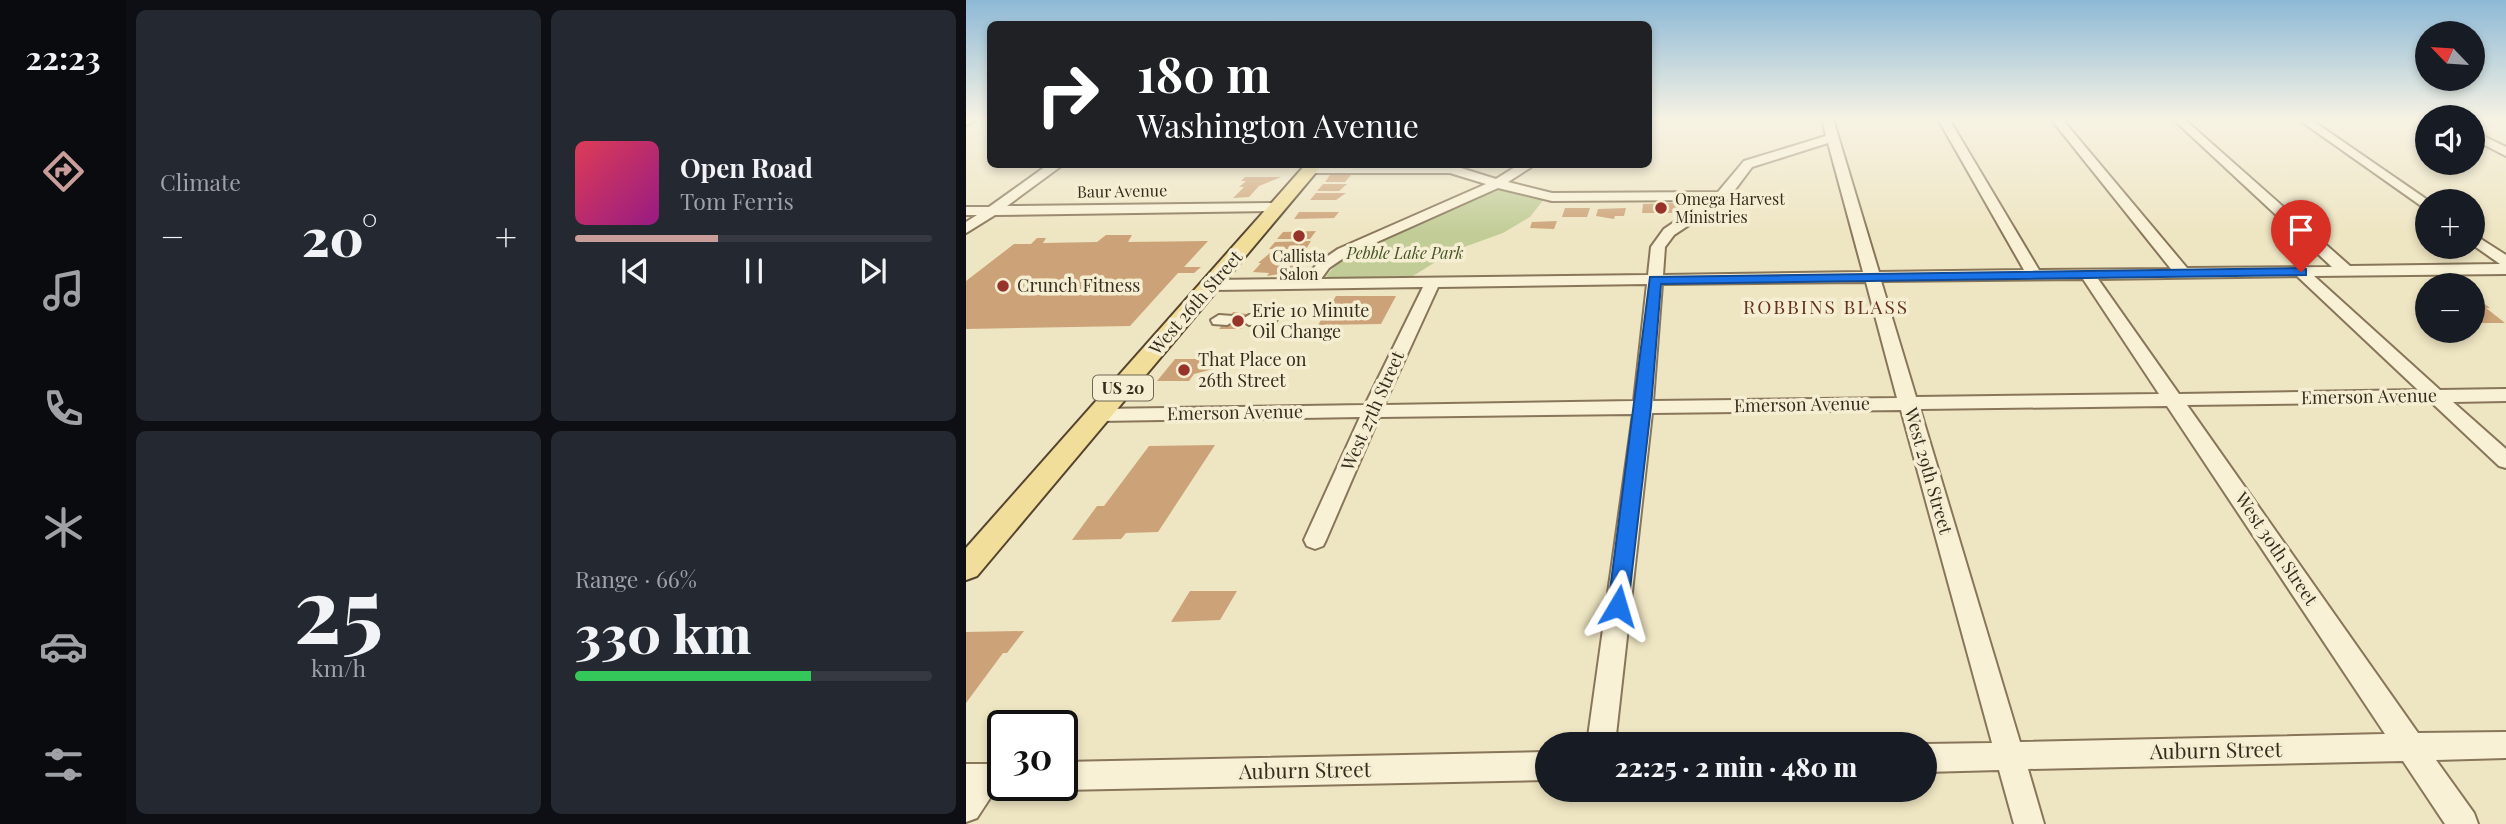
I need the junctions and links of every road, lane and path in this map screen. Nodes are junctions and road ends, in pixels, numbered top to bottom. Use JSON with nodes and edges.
{"nodes":[{"id":1,"x":1763,"y":157,"type":"edge"},
{"id":2,"x":1837,"y":157,"type":"edge"},
{"id":3,"x":1965,"y":157,"type":"edge"},
{"id":4,"x":2088,"y":157,"type":"edge"},
{"id":5,"x":2220,"y":157,"type":"edge"},
{"id":6,"x":2358,"y":157,"type":"edge"},
{"id":7,"x":1052,"y":168,"type":"edge"},
{"id":8,"x":1312,"y":168,"type":"edge"},
{"id":9,"x":1382,"y":168,"type":"edge"},
{"id":10,"x":1523,"y":168,"type":"edge"},
{"id":11,"x":1496,"y":184,"type":"junction"},
{"id":12,"x":1723,"y":196,"type":"junction"},
{"id":13,"x":2415,"y":198,"type":"edge"},
{"id":14,"x":1279,"y":207,"type":"junction"},
{"id":15,"x":993,"y":210,"type":"junction"},
{"id":16,"x":966,"y":211,"type":"edge"},
{"id":17,"x":966,"y":229,"type":"edge"},
{"id":18,"x":2485,"y":247,"type":"edge"},
{"id":19,"x":2506,"y":262,"type":"edge"},
{"id":20,"x":2506,"y":270,"type":"edge"},
{"id":21,"x":2301,"y":272,"type":"junction"},
{"id":22,"x":2347,"y":272,"type":"junction"},
{"id":23,"x":2183,"y":274,"type":"junction"},
{"id":24,"x":2034,"y":275,"type":"junction"},
{"id":25,"x":2088,"y":275,"type":"junction"},
{"id":26,"x":1872,"y":277,"type":"junction"},
{"id":27,"x":1655,"y":280,"type":"junction"},
{"id":28,"x":1433,"y":282,"type":"junction"},
{"id":29,"x":1308,"y":284,"type":"junction"},
{"id":30,"x":1212,"y":285,"type":"junction"},
{"id":31,"x":1269,"y":319,"type":"dead end"},
{"id":32,"x":1249,"y":320,"type":"dead end"},
{"id":33,"x":2506,"y":395,"type":"edge"},
{"id":34,"x":2437,"y":396,"type":"junction"},
{"id":35,"x":2175,"y":400,"type":"junction"},
{"id":36,"x":1909,"y":404,"type":"junction"},
{"id":37,"x":1643,"y":407,"type":"junction"},
{"id":38,"x":1374,"y":411,"type":"junction"},
{"id":39,"x":1099,"y":415,"type":"junction"},
{"id":40,"x":2506,"y":461,"type":"edge"},
{"id":41,"x":1315,"y":540,"type":"dead end"},
{"id":42,"x":966,"y":568,"type":"edge"},
{"id":43,"x":1602,"y":732,"type":"edge"},
{"id":44,"x":2506,"y":745,"type":"edge"},
{"id":45,"x":2411,"y":747,"type":"junction"},
{"id":46,"x":2010,"y":756,"type":"junction"},
{"id":47,"x":1937,"y":758,"type":"edge"},
{"id":48,"x":1535,"y":766,"type":"edge"},
{"id":49,"x":1078,"y":776,"type":"edge"},
{"id":50,"x":985,"y":778,"type":"edge"},
{"id":51,"x":966,"y":807,"type":"edge"},
{"id":52,"x":2029,"y":824,"type":"edge"},
{"id":53,"x":2463,"y":824,"type":"edge"}],
"edges":[{"from":1,"to":12,"type":"street"},
{"from":2,"to":26,"type":"street","name":"West 29th Street"},
{"from":3,"to":24,"type":"street"},
{"from":4,"to":23,"type":"street"},
{"from":5,"to":22,"type":"street"},
{"from":6,"to":13,"type":"street"},
{"from":7,"to":15,"type":"street"},
{"from":8,"to":14,"type":"main road","name":"West 26th Street","number":"US 20"},
{"from":9,"to":11,"type":"street"},
{"from":10,"to":11,"type":"street"},
{"from":11,"to":12,"type":"street"},
{"from":11,"to":29,"type":"street"},
{"from":12,"to":27,"type":"street"},
{"from":14,"to":15,"type":"street","name":"Baur Avenue"},
{"from":14,"to":30,"type":"main road","name":"West 26th Street","number":"US 20"},
{"from":15,"to":16,"type":"street","name":"Baur Avenue"},
{"from":15,"to":17,"type":"street"},
{"from":18,"to":19,"type":"street"},
{"from":20,"to":22,"type":"street"},
{"from":21,"to":22,"type":"street"},
{"from":21,"to":23,"type":"street"},
{"from":21,"to":34,"type":"street"},
{"from":23,"to":25,"type":"street"},
{"from":24,"to":25,"type":"street"},
{"from":24,"to":26,"type":"street"},
{"from":25,"to":35,"type":"street","name":"West 30th Street"},
{"from":26,"to":27,"type":"street"},
{"from":26,"to":36,"type":"street","name":"West 29th Street"},
{"from":27,"to":28,"type":"street"},
{"from":27,"to":37,"type":"street"},
{"from":28,"to":29,"type":"street"},
{"from":28,"to":38,"type":"street","name":"West 27th Street"},
{"from":29,"to":30,"type":"street"},
{"from":30,"to":39,"type":"main road","name":"West 26th Street","number":"US 20"},
{"from":31,"to":32,"type":"street"},
{"from":33,"to":34,"type":"street","name":"Emerson Avenue"},
{"from":34,"to":35,"type":"street","name":"Emerson Avenue"},
{"from":34,"to":40,"type":"street"},
{"from":35,"to":36,"type":"street","name":"Emerson Avenue"},
{"from":35,"to":45,"type":"street","name":"West 30th Street"},
{"from":36,"to":37,"type":"street","name":"Emerson Avenue"},
{"from":36,"to":46,"type":"street","name":"West 29th Street"},
{"from":37,"to":38,"type":"street","name":"Emerson Avenue"},
{"from":37,"to":43,"type":"street"},
{"from":38,"to":39,"type":"street","name":"Emerson Avenue"},
{"from":38,"to":41,"type":"street","name":"West 27th Street"},
{"from":39,"to":42,"type":"main road","name":"West 26th Street","number":"US 20"},
{"from":44,"to":45,"type":"street","name":"Auburn Street"},
{"from":45,"to":46,"type":"street","name":"Auburn Street"},
{"from":45,"to":53,"type":"street","name":"West 30th Street"},
{"from":46,"to":47,"type":"street","name":"Auburn Street"},
{"from":46,"to":52,"type":"street","name":"West 29th Street"},
{"from":48,"to":49,"type":"street","name":"Auburn Street"},
{"from":50,"to":51,"type":"street"}]}
